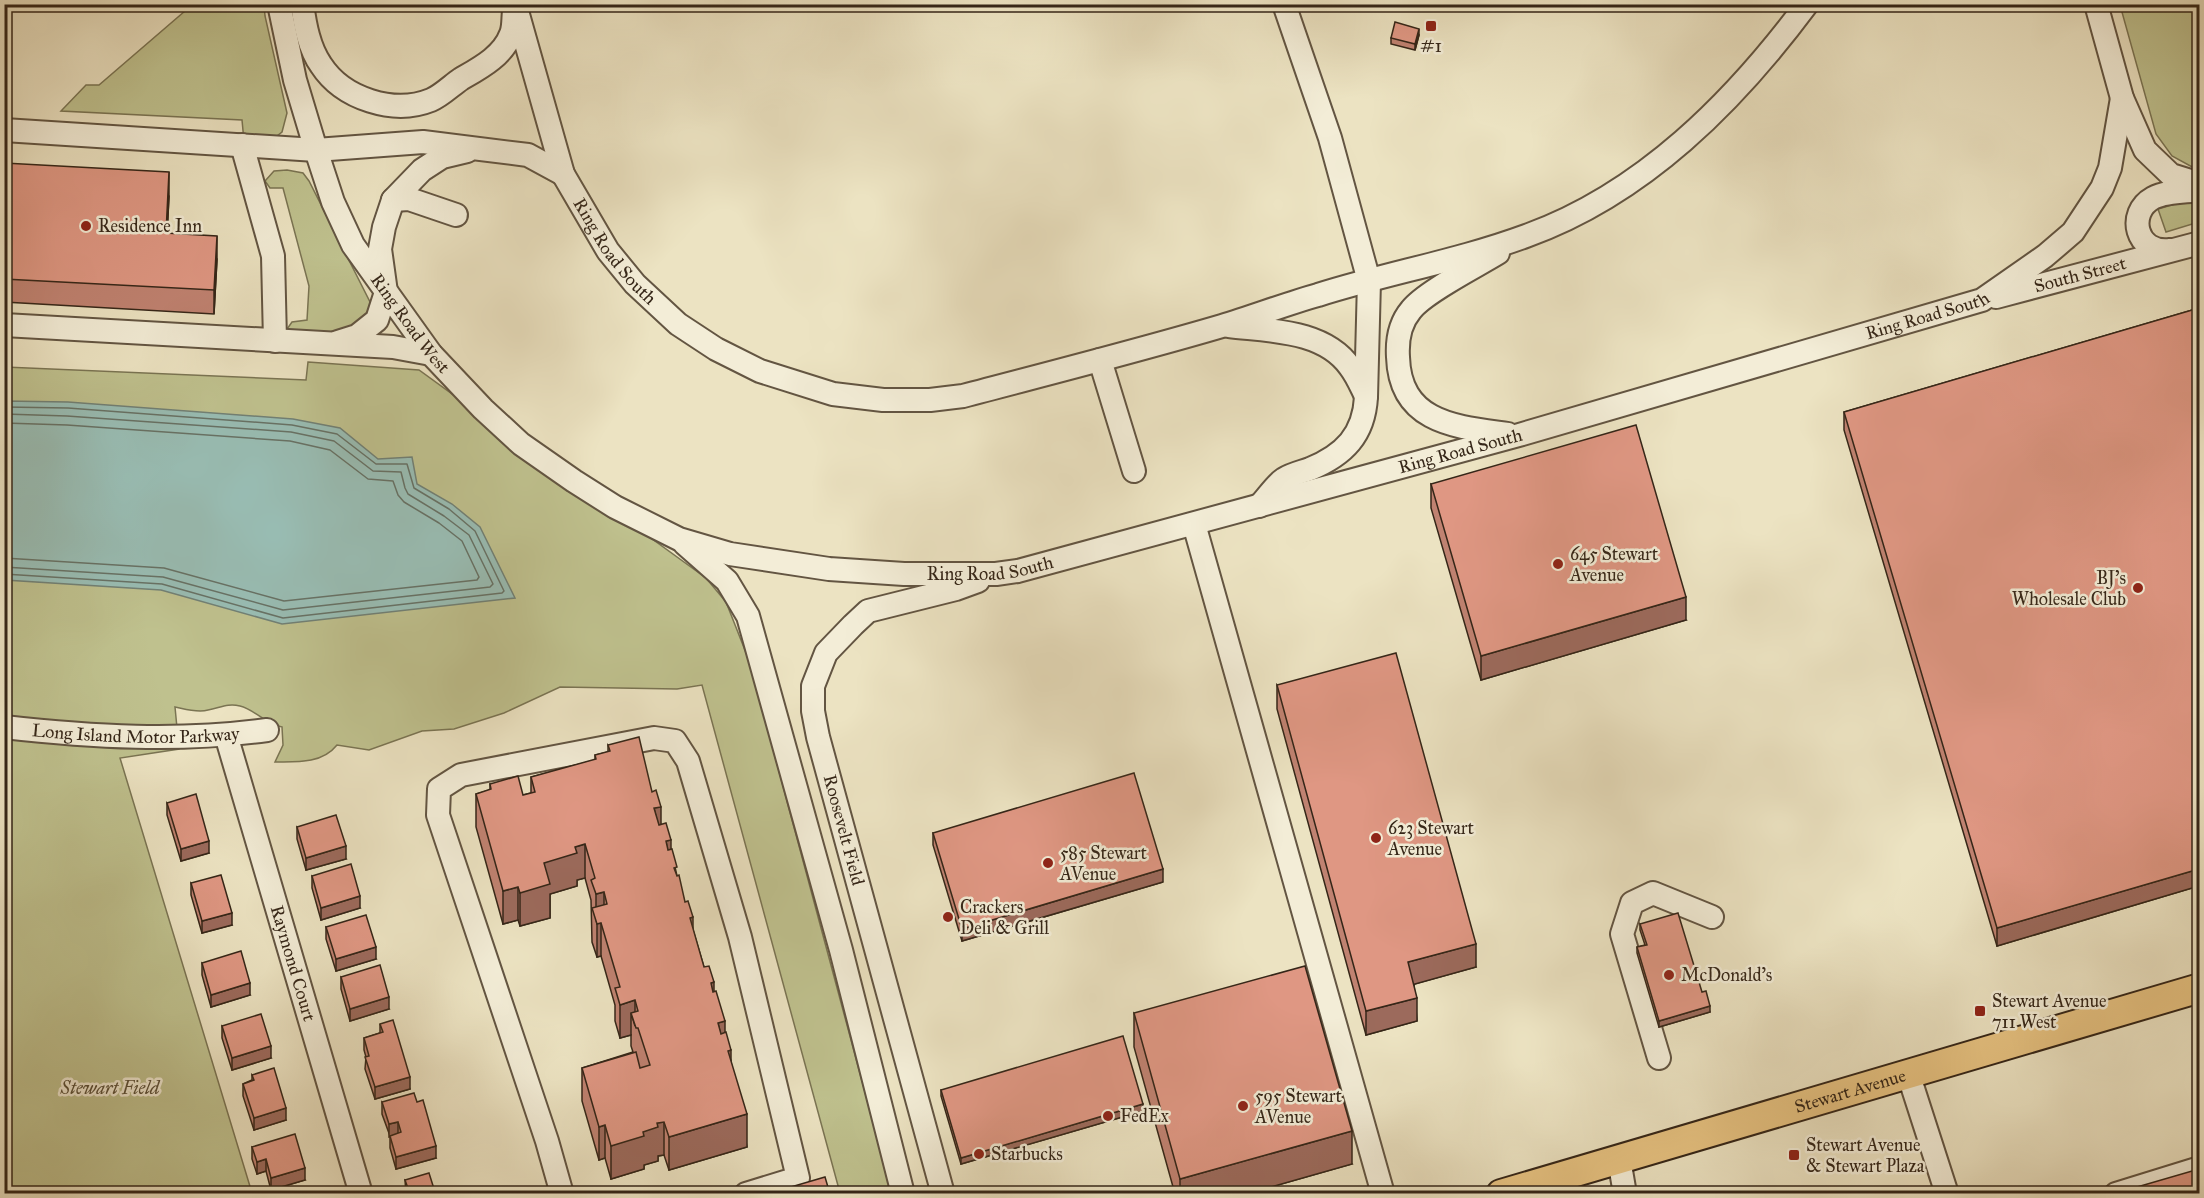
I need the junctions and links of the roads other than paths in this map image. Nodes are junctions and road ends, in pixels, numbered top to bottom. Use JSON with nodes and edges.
{"nodes":[{"id":1,"x":279,"y":4,"type":"edge"},
{"id":2,"x":302,"y":4,"type":"edge"},
{"id":3,"x":1284,"y":4,"type":"edge"},
{"id":4,"x":1807,"y":4,"type":"edge"},
{"id":5,"x":2096,"y":4,"type":"edge"},
{"id":6,"x":515,"y":5,"type":"edge"},
{"id":7,"x":2122,"y":98,"type":"junction"},
{"id":8,"x":4,"y":130,"type":"edge"},
{"id":9,"x":242,"y":145,"type":"junction"},
{"id":10,"x":480,"y":148,"type":"junction"},
{"id":11,"x":316,"y":150,"type":"junction"},
{"id":12,"x":563,"y":174,"type":"junction"},
{"id":13,"x":2199,"y":184,"type":"edge"},
{"id":14,"x":2199,"y":190,"type":"edge"},
{"id":15,"x":393,"y":200,"type":"junction"},
{"id":16,"x":456,"y":215,"type":"dead end"},
{"id":17,"x":1525,"y":237,"type":"junction"},
{"id":18,"x":2189,"y":246,"type":"edge"},
{"id":19,"x":1369,"y":281,"type":"junction"},
{"id":20,"x":386,"y":292,"type":"junction"},
{"id":21,"x":1982,"y":300,"type":"junction"},
{"id":22,"x":4,"y":325,"type":"edge"},
{"id":23,"x":1222,"y":326,"type":"junction"},
{"id":24,"x":275,"y":341,"type":"junction"},
{"id":25,"x":332,"y":344,"type":"junction"},
{"id":26,"x":431,"y":354,"type":"junction"},
{"id":27,"x":1100,"y":360,"type":"junction"},
{"id":28,"x":1366,"y":398,"type":"junction"},
{"id":29,"x":1519,"y":435,"type":"junction"},
{"id":30,"x":1134,"y":471,"type":"dead end"},
{"id":31,"x":1259,"y":506,"type":"junction"},
{"id":32,"x":1194,"y":524,"type":"junction"},
{"id":33,"x":679,"y":538,"type":"junction"},
{"id":34,"x":996,"y":574,"type":"junction"},
{"id":35,"x":4,"y":727,"type":"edge"},
{"id":36,"x":267,"y":730,"type":"dead end"},
{"id":37,"x":226,"y":735,"type":"junction"},
{"id":38,"x":1712,"y":917,"type":"dead end"},
{"id":39,"x":2199,"y":988,"type":"edge"},
{"id":40,"x":1659,"y":1058,"type":"dead end"},
{"id":41,"x":1908,"y":1073,"type":"junction"},
{"id":42,"x":1619,"y":1159,"type":"junction"},
{"id":43,"x":2199,"y":1168,"type":"edge"},
{"id":44,"x":360,"y":1194,"type":"edge"},
{"id":45,"x":562,"y":1194,"type":"edge"},
{"id":46,"x":746,"y":1194,"type":"edge"},
{"id":47,"x":903,"y":1194,"type":"edge"},
{"id":48,"x":943,"y":1194,"type":"edge"},
{"id":49,"x":1383,"y":1194,"type":"edge"},
{"id":50,"x":1501,"y":1194,"type":"edge"},
{"id":51,"x":1625,"y":1194,"type":"edge"},
{"id":52,"x":1947,"y":1194,"type":"edge"},
{"id":53,"x":2116,"y":1194,"type":"edge"}],
"edges":[{"from":1,"to":11,"type":"street","name":"Ring Road West"},
{"from":2,"to":6,"type":"street"},
{"from":3,"to":19,"type":"street"},
{"from":4,"to":17,"type":"street","name":"Ring Road South"},
{"from":5,"to":7,"type":"street"},
{"from":6,"to":12,"type":"street"},
{"from":7,"to":13,"type":"street"},
{"from":7,"to":21,"type":"street","name":"Ring Road South"},
{"from":8,"to":9,"type":"street"},
{"from":9,"to":11,"type":"street"},
{"from":9,"to":24,"type":"street"},
{"from":10,"to":11,"type":"street"},
{"from":10,"to":12,"type":"street"},
{"from":10,"to":15,"type":"street"},
{"from":11,"to":20,"type":"street","name":"Ring Road West"},
{"from":12,"to":27,"type":"street","name":"Ring Road South"},
{"from":14,"to":18,"type":"street","name":"South Street"},
{"from":15,"to":16,"type":"street"},
{"from":15,"to":20,"type":"street"},
{"from":17,"to":19,"type":"street","name":"Ring Road South"},
{"from":17,"to":29,"type":"street"},
{"from":18,"to":21,"type":"street","name":"South Street"},
{"from":19,"to":23,"type":"street","name":"Ring Road South"},
{"from":19,"to":28,"type":"street"},
{"from":20,"to":25,"type":"street"},
{"from":20,"to":26,"type":"street","name":"Ring Road West"},
{"from":21,"to":29,"type":"street","name":"Ring Road South"},
{"from":22,"to":24,"type":"street"},
{"from":23,"to":27,"type":"street","name":"Ring Road South"},
{"from":23,"to":28,"type":"street"},
{"from":24,"to":25,"type":"street"},
{"from":25,"to":26,"type":"street"},
{"from":26,"to":33,"type":"street","name":"Ring Road West"},
{"from":27,"to":30,"type":"street"},
{"from":28,"to":31,"type":"street"},
{"from":29,"to":31,"type":"street","name":"Ring Road South"},
{"from":31,"to":32,"type":"street","name":"Ring Road South"},
{"from":32,"to":34,"type":"street","name":"Ring Road South"},
{"from":32,"to":49,"type":"street"},
{"from":33,"to":34,"type":"street","name":"Ring Road South"},
{"from":33,"to":47,"type":"street","name":"Roosevelt Field"},
{"from":34,"to":48,"type":"street","name":"Roosevelt Field"},
{"from":35,"to":37,"type":"street","name":"Long Island Motor Parkway"},
{"from":36,"to":37,"type":"street","name":"Long Island Motor Parkway"},
{"from":37,"to":44,"type":"street","name":"Raymond Court"},
{"from":38,"to":40,"type":"street"},
{"from":39,"to":41,"type":"main road","name":"Stewart Avenue"},
{"from":41,"to":42,"type":"main road","name":"Stewart Avenue"},
{"from":41,"to":52,"type":"street"},
{"from":42,"to":50,"type":"main road","name":"Stewart Avenue"},
{"from":42,"to":51,"type":"street"},
{"from":43,"to":53,"type":"street"},
{"from":45,"to":46,"type":"street"}]}
